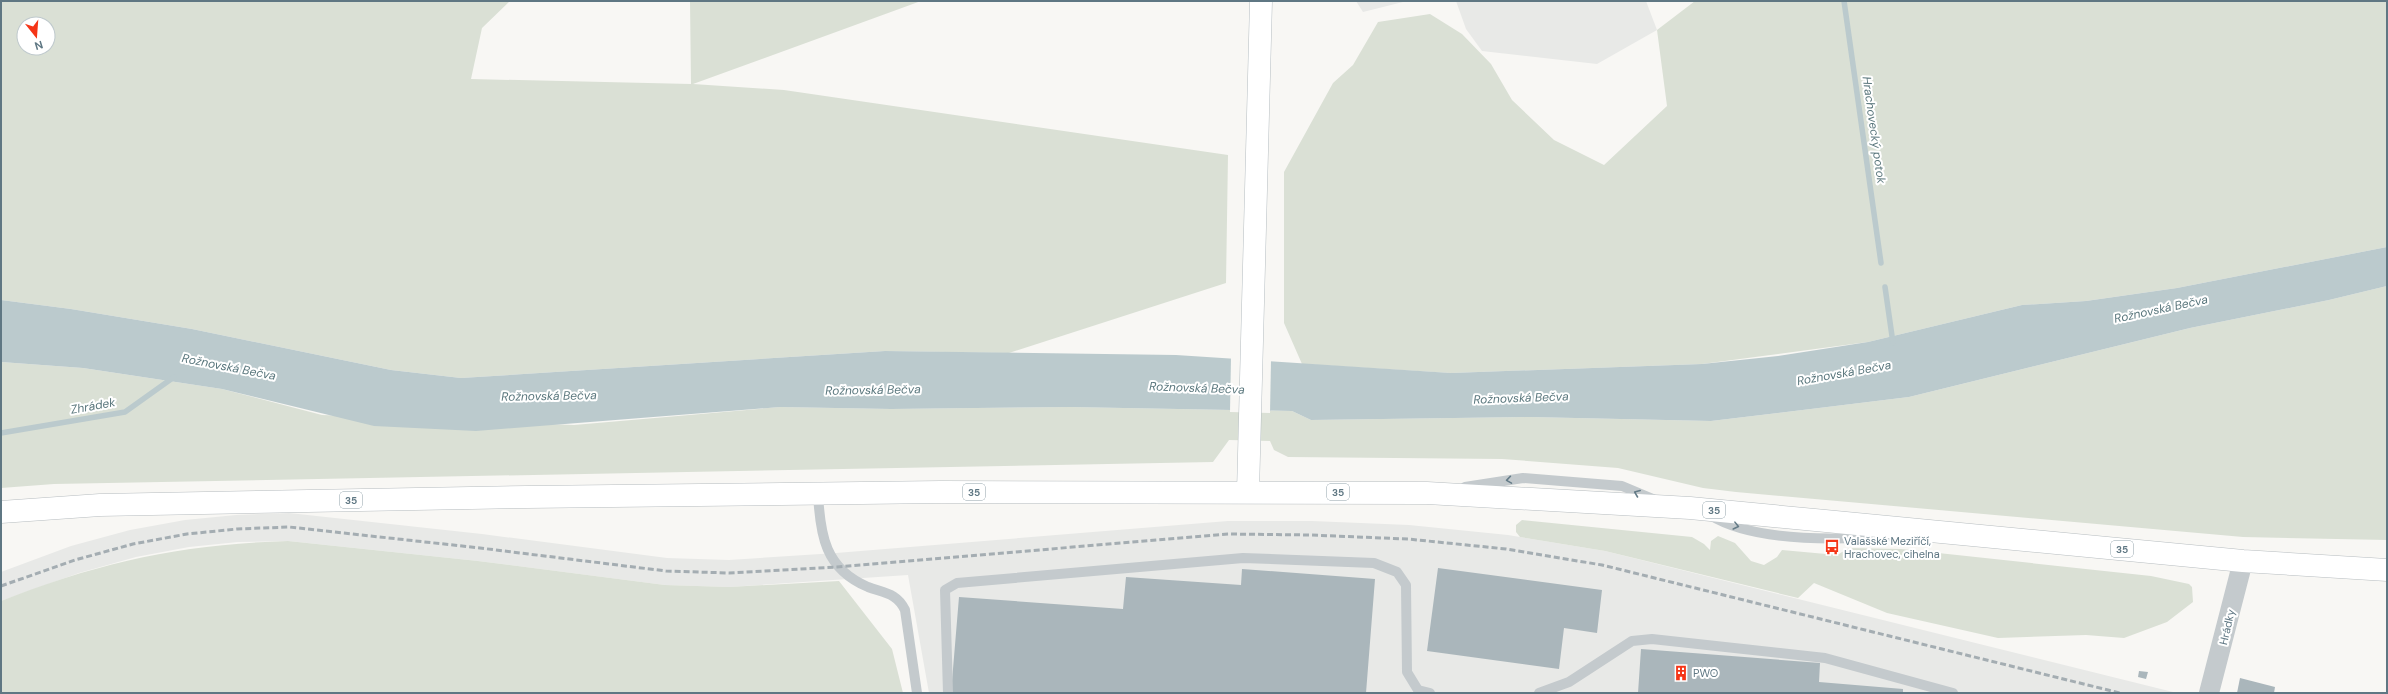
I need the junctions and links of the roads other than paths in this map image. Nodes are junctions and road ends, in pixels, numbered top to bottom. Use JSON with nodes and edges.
{"nodes":[{"id":1,"x":1261,"y":1,"type":"edge"},
{"id":2,"x":1248,"y":492,"type":"junction"},
{"id":3,"x":818,"y":493,"type":"junction"},
{"id":4,"x":1,"y":512,"type":"edge"},
{"id":5,"x":2243,"y":561,"type":"junction"},
{"id":6,"x":2387,"y":570,"type":"edge"},
{"id":7,"x":917,"y":693,"type":"edge"},
{"id":8,"x":948,"y":693,"type":"edge"},
{"id":9,"x":1430,"y":693,"type":"edge"},
{"id":10,"x":1540,"y":693,"type":"edge"},
{"id":11,"x":1953,"y":693,"type":"edge"},
{"id":12,"x":2209,"y":693,"type":"edge"}],
"edges":[{"from":1,"to":2,"type":"main road"},
{"from":2,"to":3,"type":"main road","number":"35"},
{"from":2,"to":5,"type":"main road","number":"35"},
{"from":3,"to":4,"type":"main road","number":"35"},
{"from":3,"to":7,"type":"lane"},
{"from":5,"to":6,"type":"main road","number":"35"},
{"from":5,"to":12,"type":"street","name":"Hrádky"},
{"from":8,"to":9,"type":"lane"},
{"from":10,"to":11,"type":"lane"}]}
